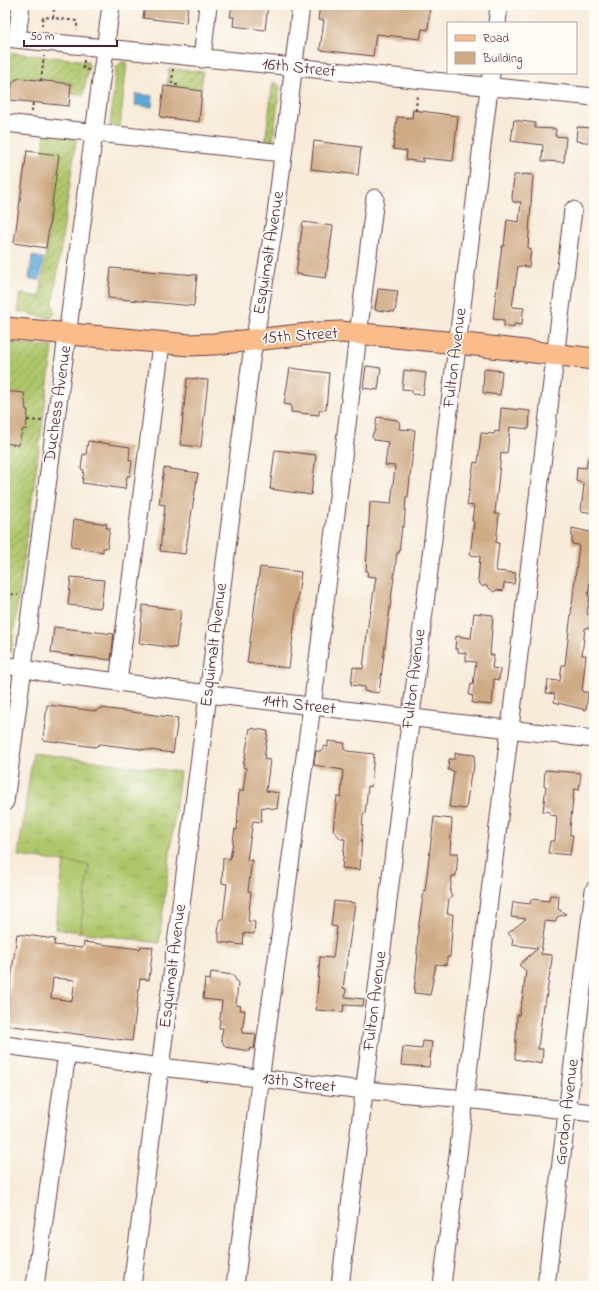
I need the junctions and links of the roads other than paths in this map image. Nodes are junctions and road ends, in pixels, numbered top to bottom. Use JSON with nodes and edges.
{"nodes":[{"id":1,"x":21,"y":5,"type":"edge"},
{"id":2,"x":110,"y":5,"type":"edge"},
{"id":3,"x":208,"y":5,"type":"edge"},
{"id":4,"x":301,"y":5,"type":"edge"},
{"id":5,"x":499,"y":5,"type":"edge"},
{"id":6,"x":497,"y":22,"type":"edge"},
{"id":7,"x":11,"y":38,"type":"edge"},
{"id":8,"x":105,"y":49,"type":"junction"},
{"id":9,"x":202,"y":59,"type":"junction"},
{"id":10,"x":294,"y":68,"type":"junction"},
{"id":11,"x":490,"y":80,"type":"edge"},
{"id":12,"x":594,"y":94,"type":"edge"},
{"id":13,"x":594,"y":97,"type":"edge"},
{"id":14,"x":5,"y":123,"type":"edge"},
{"id":15,"x":94,"y":132,"type":"junction"},
{"id":16,"x":283,"y":153,"type":"junction"},
{"id":17,"x":375,"y":198,"type":"dead end"},
{"id":18,"x":573,"y":210,"type":"dead end"},
{"id":19,"x":5,"y":328,"type":"edge"},
{"id":20,"x":358,"y":333,"type":"junction"},
{"id":21,"x":68,"y":334,"type":"junction"},
{"id":22,"x":254,"y":339,"type":"junction"},
{"id":23,"x":457,"y":343,"type":"junction"},
{"id":24,"x":162,"y":344,"type":"junction"},
{"id":25,"x":555,"y":354,"type":"junction"},
{"id":26,"x":594,"y":359,"type":"edge"},
{"id":27,"x":5,"y":665,"type":"edge"},
{"id":28,"x":23,"y":668,"type":"junction"},
{"id":29,"x":118,"y":682,"type":"junction"},
{"id":30,"x":208,"y":694,"type":"junction"},
{"id":31,"x":312,"y":706,"type":"junction"},
{"id":32,"x":410,"y":718,"type":"junction"},
{"id":33,"x":511,"y":728,"type":"junction"},
{"id":34,"x":594,"y":739,"type":"edge"},
{"id":35,"x":5,"y":802,"type":"edge"},
{"id":36,"x":594,"y":890,"type":"edge"},
{"id":37,"x":5,"y":1045,"type":"edge"},
{"id":38,"x":66,"y":1053,"type":"junction"},
{"id":39,"x":160,"y":1067,"type":"junction"},
{"id":40,"x":261,"y":1078,"type":"junction"},
{"id":41,"x":364,"y":1090,"type":"junction"},
{"id":42,"x":464,"y":1099,"type":"junction"},
{"id":43,"x":568,"y":1110,"type":"junction"},
{"id":44,"x":594,"y":1113,"type":"edge"},
{"id":45,"x":35,"y":1286,"type":"edge"},
{"id":46,"x":132,"y":1286,"type":"edge"},
{"id":47,"x":235,"y":1286,"type":"edge"},
{"id":48,"x":340,"y":1286,"type":"edge"},
{"id":49,"x":442,"y":1286,"type":"edge"},
{"id":50,"x":546,"y":1286,"type":"edge"}],
"edges":[{"from":1,"to":7,"type":"street"},
{"from":2,"to":8,"type":"street","name":"Duchess Avenue"},
{"from":3,"to":9,"type":"street"},
{"from":4,"to":10,"type":"street","name":"Esquimalt Avenue"},
{"from":5,"to":6,"type":"street"},
{"from":7,"to":8,"type":"street","name":"16th Street"},
{"from":8,"to":9,"type":"street","name":"16th Street"},
{"from":8,"to":15,"type":"street","name":"Duchess Avenue"},
{"from":9,"to":10,"type":"street","name":"16th Street"},
{"from":10,"to":11,"type":"street","name":"16th Street"},
{"from":10,"to":16,"type":"street","name":"Esquimalt Avenue"},
{"from":11,"to":13,"type":"street","name":"16th Street"},
{"from":11,"to":23,"type":"street","name":"Fulton Avenue"},
{"from":12,"to":13,"type":"street"},
{"from":14,"to":15,"type":"street"},
{"from":15,"to":16,"type":"street"},
{"from":15,"to":21,"type":"street","name":"Duchess Avenue"},
{"from":16,"to":22,"type":"street","name":"Esquimalt Avenue"},
{"from":17,"to":20,"type":"street"},
{"from":18,"to":25,"type":"street"},
{"from":19,"to":21,"type":"main road","name":"15th Street"},
{"from":20,"to":22,"type":"main road","name":"15th Street"},
{"from":20,"to":23,"type":"main road","name":"15th Street"},
{"from":20,"to":31,"type":"street"},
{"from":21,"to":24,"type":"main road","name":"15th Street"},
{"from":21,"to":28,"type":"street","name":"Duchess Avenue"},
{"from":22,"to":24,"type":"main road","name":"15th Street"},
{"from":22,"to":30,"type":"street","name":"Esquimalt Avenue"},
{"from":23,"to":25,"type":"main road","name":"15th Street"},
{"from":23,"to":32,"type":"street","name":"Fulton Avenue"},
{"from":24,"to":29,"type":"street"},
{"from":25,"to":26,"type":"main road","name":"15th Street"},
{"from":25,"to":33,"type":"street"},
{"from":27,"to":28,"type":"street","name":"14th Street"},
{"from":28,"to":29,"type":"street","name":"14th Street"},
{"from":28,"to":35,"type":"street","name":"Duchess Avenue"},
{"from":29,"to":30,"type":"street","name":"14th Street"},
{"from":30,"to":31,"type":"street","name":"14th Street"},
{"from":30,"to":39,"type":"street","name":"Esquimalt Avenue"},
{"from":31,"to":32,"type":"street","name":"14th Street"},
{"from":31,"to":40,"type":"street"},
{"from":32,"to":33,"type":"street","name":"14th Street"},
{"from":32,"to":41,"type":"street","name":"Fulton Avenue"},
{"from":33,"to":34,"type":"street","name":"14th Street"},
{"from":33,"to":42,"type":"street"},
{"from":36,"to":43,"type":"street","name":"Gordon Avenue"},
{"from":37,"to":38,"type":"street","name":"13th Street"},
{"from":38,"to":39,"type":"street","name":"13th Street"},
{"from":38,"to":45,"type":"street"},
{"from":39,"to":40,"type":"street","name":"13th Street"},
{"from":39,"to":46,"type":"street","name":"Esquimalt Avenue"},
{"from":40,"to":41,"type":"street","name":"13th Street"},
{"from":40,"to":47,"type":"street"},
{"from":41,"to":42,"type":"street","name":"13th Street"},
{"from":41,"to":48,"type":"street","name":"Fulton Avenue"},
{"from":42,"to":43,"type":"street","name":"13th Street"},
{"from":42,"to":49,"type":"street"},
{"from":43,"to":44,"type":"street","name":"13th Street"},
{"from":43,"to":50,"type":"street","name":"Gordon Avenue"}]}
